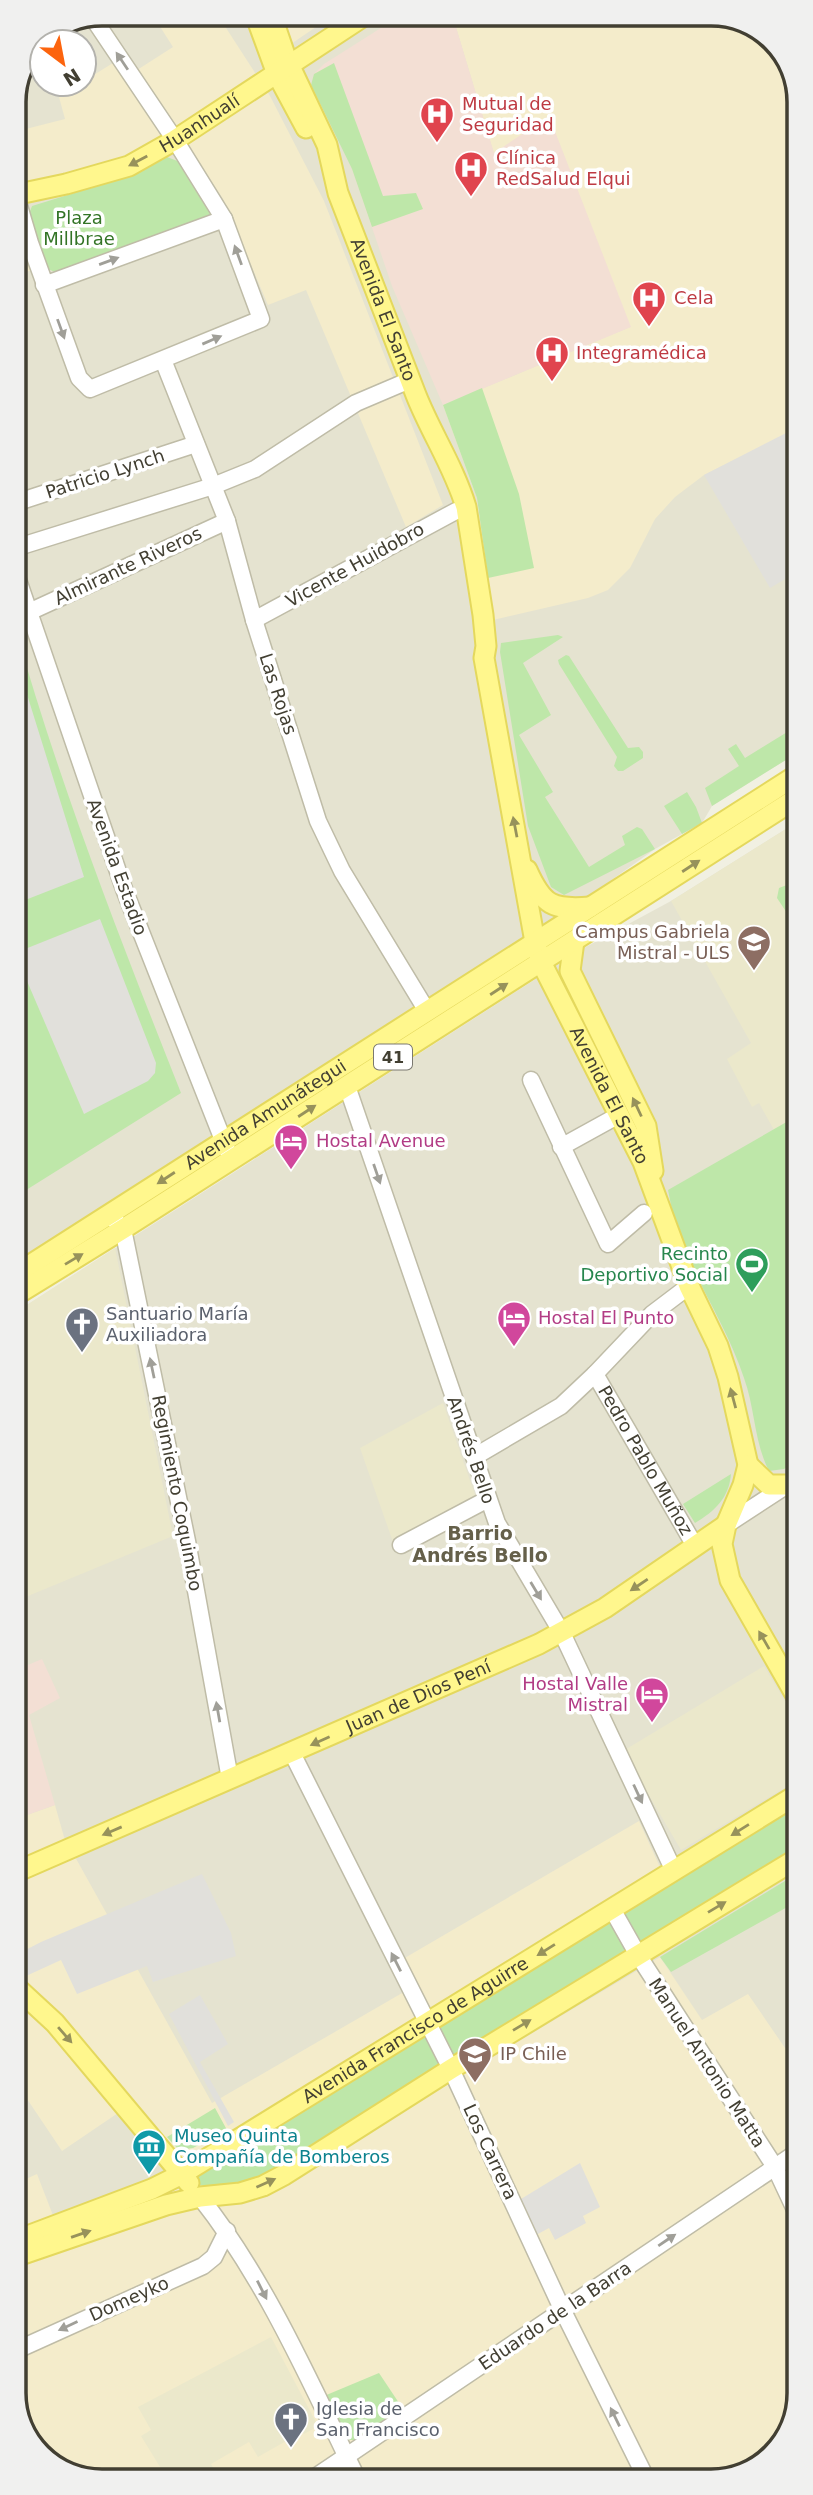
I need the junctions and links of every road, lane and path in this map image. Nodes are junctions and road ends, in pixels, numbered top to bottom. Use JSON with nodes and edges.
{"nodes":[{"id":1,"x":99,"y":26,"type":"edge"},
{"id":2,"x":260,"y":26,"type":"edge"},
{"id":3,"x":274,"y":26,"type":"edge"},
{"id":4,"x":350,"y":26,"type":"edge"},
{"id":5,"x":284,"y":70,"type":"junction"},
{"id":6,"x":175,"y":140,"type":"junction"},
{"id":7,"x":26,"y":191,"type":"edge"},
{"id":8,"x":224,"y":219,"type":"junction"},
{"id":9,"x":26,"y":228,"type":"edge"},
{"id":10,"x":44,"y":285,"type":"junction"},
{"id":11,"x":163,"y":360,"type":"junction"},
{"id":12,"x":410,"y":380,"type":"junction"},
{"id":13,"x":428,"y":425,"type":"junction"},
{"id":14,"x":196,"y":444,"type":"junction"},
{"id":15,"x":213,"y":486,"type":"junction"},
{"id":16,"x":26,"y":499,"type":"edge"},
{"id":17,"x":456,"y":511,"type":"junction"},
{"id":18,"x":227,"y":521,"type":"junction"},
{"id":19,"x":26,"y":545,"type":"edge"},
{"id":20,"x":26,"y":603,"type":"edge"},
{"id":21,"x":29,"y":612,"type":"junction"},
{"id":22,"x":254,"y":620,"type":"junction"},
{"id":23,"x":484,"y":657,"type":"junction"},
{"id":24,"x":787,"y":781,"type":"edge"},
{"id":25,"x":787,"y":804,"type":"edge"},
{"id":26,"x":522,"y":857,"type":"junction"},
{"id":27,"x":591,"y":906,"type":"junction"},
{"id":28,"x":574,"y":941,"type":"junction"},
{"id":29,"x":535,"y":942,"type":"junction"},
{"id":30,"x":541,"y":962,"type":"junction"},
{"id":31,"x":427,"y":1011,"type":"junction"},
{"id":32,"x":531,"y":1080,"type":"dead end"},
{"id":33,"x":347,"y":1086,"type":"junction"},
{"id":34,"x":619,"y":1115,"type":"junction"},
{"id":35,"x":223,"y":1141,"type":"junction"},
{"id":36,"x":561,"y":1147,"type":"junction"},
{"id":37,"x":232,"y":1159,"type":"junction"},
{"id":38,"x":656,"y":1196,"type":"junction"},
{"id":39,"x":644,"y":1213,"type":"dead end"},
{"id":40,"x":109,"y":1214,"type":"junction"},
{"id":41,"x":123,"y":1229,"type":"junction"},
{"id":42,"x":26,"y":1268,"type":"edge"},
{"id":43,"x":689,"y":1286,"type":"junction"},
{"id":44,"x":26,"y":1289,"type":"edge"},
{"id":45,"x":595,"y":1374,"type":"junction"},
{"id":46,"x":474,"y":1457,"type":"junction"},
{"id":47,"x":748,"y":1465,"type":"junction"},
{"id":48,"x":787,"y":1483,"type":"edge"},
{"id":49,"x":787,"y":1485,"type":"edge"},
{"id":50,"x":488,"y":1499,"type":"junction"},
{"id":51,"x":726,"y":1525,"type":"junction"},
{"id":52,"x":401,"y":1545,"type":"dead end"},
{"id":53,"x":695,"y":1546,"type":"junction"},
{"id":54,"x":730,"y":1580,"type":"junction"},
{"id":55,"x":562,"y":1633,"type":"junction"},
{"id":56,"x":787,"y":1680,"type":"edge"},
{"id":57,"x":292,"y":1753,"type":"junction"},
{"id":58,"x":230,"y":1779,"type":"junction"},
{"id":59,"x":787,"y":1801,"type":"edge"},
{"id":60,"x":787,"y":1865,"type":"edge"},
{"id":61,"x":26,"y":1868,"type":"edge"},
{"id":62,"x":674,"y":1871,"type":"junction"},
{"id":63,"x":612,"y":1909,"type":"junction"},
{"id":64,"x":638,"y":1955,"type":"junction"},
{"id":65,"x":26,"y":1997,"type":"edge"},
{"id":66,"x":427,"y":2023,"type":"junction"},
{"id":67,"x":451,"y":2068,"type":"junction"},
{"id":68,"x":787,"y":2159,"type":"edge"},
{"id":69,"x":775,"y":2167,"type":"junction"},
{"id":70,"x":182,"y":2174,"type":"junction"},
{"id":71,"x":787,"y":2192,"type":"edge"},
{"id":72,"x":200,"y":2197,"type":"junction"},
{"id":73,"x":227,"y":2231,"type":"junction"},
{"id":74,"x":26,"y":2237,"type":"edge"},
{"id":75,"x":26,"y":2253,"type":"edge"},
{"id":76,"x":563,"y":2311,"type":"junction"},
{"id":77,"x":26,"y":2346,"type":"edge"},
{"id":78,"x":346,"y":2456,"type":"junction"},
{"id":79,"x":327,"y":2469,"type":"edge"},
{"id":80,"x":352,"y":2469,"type":"edge"},
{"id":81,"x":641,"y":2469,"type":"edge"}],
"edges":[{"from":6,"to":1,"type":"street","one_way":true},
{"from":2,"to":5,"type":"main road","name":"Avenida El Santo"},
{"from":3,"to":5,"type":"main road","name":"Avenida El Santo"},
{"from":4,"to":5,"type":"main road","name":"Huanhualí"},
{"from":5,"to":6,"type":"main road","name":"Huanhualí"},
{"from":5,"to":12,"type":"main road","name":"Avenida El Santo"},
{"from":6,"to":7,"type":"main road","name":"Huanhualí","one_way":true},
{"from":6,"to":8,"type":"street"},
{"from":10,"to":8,"type":"street","one_way":true},
{"from":11,"to":8,"type":"street","one_way":true},
{"from":9,"to":10,"type":"street"},
{"from":10,"to":11,"type":"street","one_way":true},
{"from":11,"to":14,"type":"street","name":"Las Rojas"},
{"from":12,"to":13,"type":"main road","name":"Avenida El Santo"},
{"from":12,"to":15,"type":"street"},
{"from":13,"to":17,"type":"main road","name":"Avenida El Santo"},
{"from":13,"to":23,"type":"main road","name":"Avenida El Santo"},
{"from":14,"to":15,"type":"street","name":"Las Rojas"},
{"from":14,"to":16,"type":"street","name":"Patricio Lynch"},
{"from":15,"to":18,"type":"street","name":"Las Rojas"},
{"from":15,"to":19,"type":"street"},
{"from":17,"to":22,"type":"street","name":"Vicente Huidobro"},
{"from":17,"to":23,"type":"main road","name":"Avenida El Santo"},
{"from":18,"to":21,"type":"street","name":"Almirante Riveros"},
{"from":18,"to":22,"type":"street","name":"Las Rojas"},
{"from":20,"to":21,"type":"street","name":"Avenida Estadio"},
{"from":21,"to":35,"type":"street","name":"Avenida Estadio"},
{"from":22,"to":31,"type":"street","name":"Las Rojas"},
{"from":26,"to":23,"type":"main road","name":"Avenida El Santo","one_way":true},
{"from":24,"to":27,"type":"main road","name":"Avenida Amunátegui","number":"41"},
{"from":28,"to":25,"type":"main road","name":"Avenida Amunátegui","number":"41","one_way":true},
{"from":26,"to":27,"type":"main road"},
{"from":26,"to":29,"type":"main road","name":"Avenida El Santo"},
{"from":27,"to":29,"type":"main road","name":"Avenida Amunátegui","number":"41"},
{"from":28,"to":30,"type":"main road","name":"Avenida Amunátegui","number":"41"},
{"from":38,"to":28,"type":"main road","one_way":true},
{"from":29,"to":30,"type":"main road","name":"Avenida El Santo"},
{"from":29,"to":31,"type":"main road","name":"Avenida Amunátegui","number":"41"},
{"from":33,"to":30,"type":"main road","name":"Avenida Amunátegui","number":"41","one_way":true},
{"from":30,"to":34,"type":"main road","name":"Avenida El Santo"},
{"from":31,"to":35,"type":"main road","name":"Avenida Amunátegui","number":"41"},
{"from":32,"to":36,"type":"street"},
{"from":37,"to":33,"type":"main road","name":"Avenida Amunátegui","number":"41","one_way":true},
{"from":33,"to":46,"type":"street","name":"Andrés Bello","one_way":true},
{"from":34,"to":36,"type":"street"},
{"from":34,"to":38,"type":"main road","name":"Avenida El Santo"},
{"from":35,"to":37,"type":"street","name":"Avenida Estadio"},
{"from":35,"to":40,"type":"main road","name":"Avenida Amunátegui","number":"41","one_way":true},
{"from":36,"to":39,"type":"street"},
{"from":37,"to":41,"type":"main road","name":"Avenida Amunátegui","number":"41"},
{"from":38,"to":43,"type":"main road","name":"Avenida El Santo"},
{"from":40,"to":41,"type":"street"},
{"from":40,"to":42,"type":"main road","name":"Avenida Amunátegui","number":"41"},
{"from":44,"to":41,"type":"main road","name":"Avenida Amunátegui","number":"41","one_way":true},
{"from":58,"to":41,"type":"street","name":"Regimiento Coquimbo","one_way":true},
{"from":43,"to":45,"type":"street"},
{"from":47,"to":43,"type":"main road","name":"Avenida El Santo","one_way":true},
{"from":45,"to":46,"type":"street"},
{"from":45,"to":53,"type":"street","name":"Pedro Pablo Muñoz"},
{"from":46,"to":50,"type":"street","name":"Andrés Bello"},
{"from":47,"to":48,"type":"main road"},
{"from":47,"to":51,"type":"main road","name":"Avenida El Santo"},
{"from":49,"to":51,"type":"street","name":"Juan de Dios Pení"},
{"from":50,"to":52,"type":"street"},
{"from":50,"to":55,"type":"street","name":"Andrés Bello","one_way":true},
{"from":51,"to":53,"type":"main road","name":"Juan de Dios Pení"},
{"from":51,"to":54,"type":"main road"},
{"from":53,"to":54,"type":"main road"},
{"from":53,"to":55,"type":"main road","name":"Juan de Dios Pení","one_way":true},
{"from":56,"to":54,"type":"main road","one_way":true},
{"from":55,"to":57,"type":"main road","name":"Juan de Dios Pení","one_way":true},
{"from":55,"to":62,"type":"street","name":"Andrés Bello","one_way":true},
{"from":57,"to":58,"type":"main road","name":"Juan de Dios Pení"},
{"from":66,"to":57,"type":"street","name":"Los Carrera","one_way":true},
{"from":58,"to":61,"type":"main road","name":"Juan de Dios Pení","one_way":true},
{"from":59,"to":62,"type":"main road","name":"Avenida Francisco de Aguirre","one_way":true},
{"from":64,"to":60,"type":"main road","one_way":true},
{"from":62,"to":63,"type":"main road","name":"Avenida Francisco de Aguirre"},
{"from":63,"to":64,"type":"street","name":"Manuel Antonio Matta"},
{"from":63,"to":66,"type":"main road","name":"Avenida Francisco de Aguirre","one_way":true},
{"from":67,"to":64,"type":"main road","one_way":true},
{"from":64,"to":69,"type":"street","name":"Manuel Antonio Matta"},
{"from":65,"to":70,"type":"main road","one_way":true},
{"from":66,"to":67,"type":"street","name":"Los Carrera"},
{"from":66,"to":70,"type":"main road","name":"Avenida Francisco de Aguirre"},
{"from":72,"to":67,"type":"main road","one_way":true},
{"from":67,"to":76,"type":"street","name":"Los Carrera"},
{"from":68,"to":69,"type":"street","name":"Eduardo de la Barra"},
{"from":69,"to":71,"type":"street","name":"Manuel Antonio Matta"},
{"from":76,"to":69,"type":"street","name":"Eduardo de la Barra","one_way":true},
{"from":70,"to":72,"type":"main road"},
{"from":70,"to":74,"type":"main road","name":"Avenida Francisco de Aguirre"},
{"from":72,"to":73,"type":"street"},
{"from":75,"to":72,"type":"main road","one_way":true},
{"from":73,"to":77,"type":"street","name":"Domeyko","one_way":true},
{"from":73,"to":78,"type":"street","one_way":true},
{"from":76,"to":78,"type":"street","name":"Eduardo de la Barra"},
{"from":81,"to":76,"type":"street","name":"Los Carrera","one_way":true},
{"from":78,"to":79,"type":"street","name":"Eduardo de la Barra"},
{"from":78,"to":80,"type":"street"}]}
